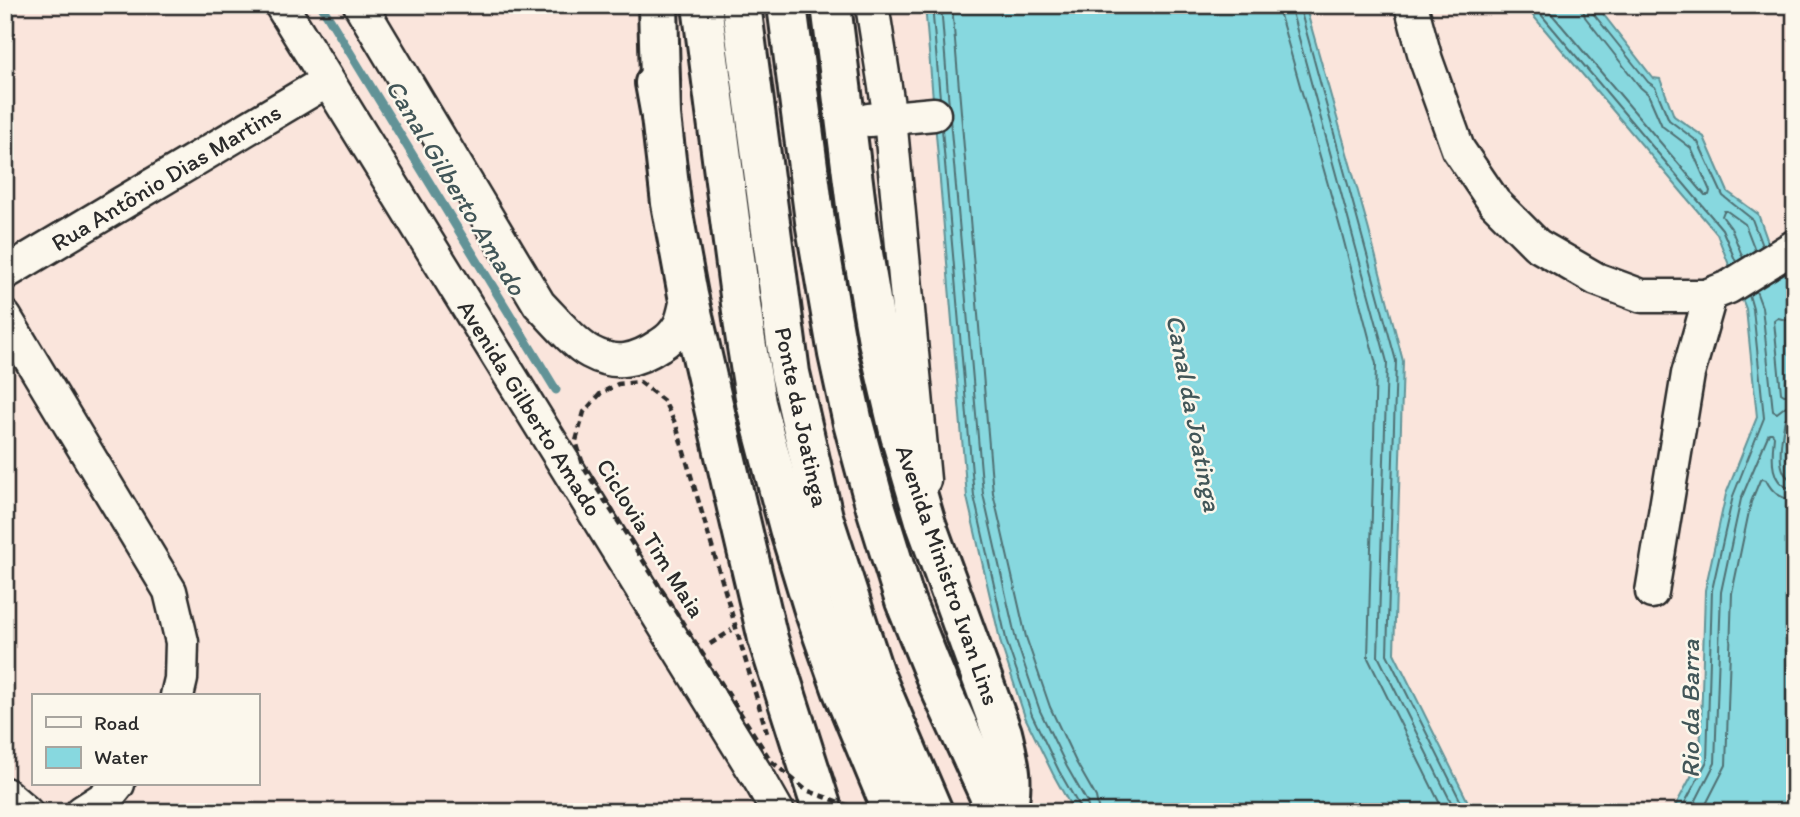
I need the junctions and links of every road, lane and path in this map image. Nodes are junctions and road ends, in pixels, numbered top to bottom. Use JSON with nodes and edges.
{"nodes":[{"id":1,"x":281,"y":5,"type":"edge"},
{"id":2,"x":360,"y":5,"type":"edge"},
{"id":3,"x":642,"y":5,"type":"edge"},
{"id":4,"x":658,"y":5,"type":"edge"},
{"id":5,"x":702,"y":5,"type":"edge"},
{"id":6,"x":741,"y":5,"type":"edge"},
{"id":7,"x":787,"y":5,"type":"edge"},
{"id":8,"x":831,"y":5,"type":"edge"},
{"id":9,"x":872,"y":5,"type":"edge"},
{"id":10,"x":1411,"y":5,"type":"edge"},
{"id":11,"x":327,"y":81,"type":"junction"},
{"id":12,"x":934,"y":114,"type":"dead end"},
{"id":13,"x":661,"y":116,"type":"junction"},
{"id":14,"x":890,"y":118,"type":"junction"},
{"id":15,"x":846,"y":122,"type":"junction"},
{"id":16,"x":1795,"y":246,"type":"edge"},
{"id":17,"x":5,"y":273,"type":"edge"},
{"id":18,"x":1718,"y":291,"type":"junction"},
{"id":19,"x":688,"y":295,"type":"junction"},
{"id":20,"x":5,"y":317,"type":"edge"},
{"id":21,"x":926,"y":524,"type":"junction"},
{"id":22,"x":1652,"y":592,"type":"dead end"},
{"id":23,"x":736,"y":627,"type":"junction"},
{"id":24,"x":705,"y":647,"type":"dead end"},
{"id":25,"x":177,"y":694,"type":"edge"},
{"id":26,"x":767,"y":733,"type":"dead end"},
{"id":27,"x":1010,"y":764,"type":"junction"},
{"id":28,"x":116,"y":786,"type":"edge"},
{"id":29,"x":5,"y":794,"type":"edge"},
{"id":30,"x":26,"y":812,"type":"edge"},
{"id":31,"x":82,"y":812,"type":"edge"},
{"id":32,"x":778,"y":812,"type":"edge"},
{"id":33,"x":823,"y":812,"type":"edge"},
{"id":34,"x":866,"y":812,"type":"edge"},
{"id":35,"x":893,"y":812,"type":"edge"},
{"id":36,"x":933,"y":812,"type":"edge"},
{"id":37,"x":997,"y":812,"type":"edge"},
{"id":38,"x":1006,"y":812,"type":"edge"},
{"id":39,"x":1024,"y":812,"type":"edge"}],
"edges":[{"from":1,"to":11,"type":"street","name":"Avenida Gilberto Amado"},
{"from":2,"to":19,"type":"street"},
{"from":3,"to":13,"type":"main road"},
{"from":4,"to":13,"type":"main road"},
{"from":5,"to":35,"type":"main road","name":"Ponte da Joatinga"},
{"from":6,"to":36,"type":"main road","name":"Ponte da Joatinga"},
{"from":7,"to":37,"type":"main road","name":"Ponte da Joatinga"},
{"from":8,"to":15,"type":"main road","name":"Avenida Ministro Ivan Lins"},
{"from":9,"to":14,"type":"street"},
{"from":10,"to":18,"type":"street"},
{"from":11,"to":17,"type":"street","name":"Rua Antônio Dias Martins"},
{"from":11,"to":32,"type":"street","name":"Avenida Gilberto Amado"},
{"from":12,"to":14,"type":"street"},
{"from":13,"to":19,"type":"main road"},
{"from":14,"to":15,"type":"street"},
{"from":14,"to":21,"type":"street"},
{"from":15,"to":21,"type":"main road","name":"Avenida Ministro Ivan Lins"},
{"from":16,"to":18,"type":"street"},
{"from":18,"to":22,"type":"street"},
{"from":19,"to":33,"type":"main road"},
{"from":20,"to":25,"type":"street"},
{"from":21,"to":27,"type":"main road","name":"Avenida Ministro Ivan Lins"},
{"from":23,"to":24,"type":"path","name":"Ciclovia Tim Maia"},
{"from":23,"to":26,"type":"path","name":"Ciclovia Tim Maia","bridge":true},
{"from":23,"to":34,"type":"path","name":"Ciclovia Tim Maia","bridge":true},
{"from":27,"to":38,"type":"main road","name":"Avenida Ministro Ivan Lins"},
{"from":27,"to":39,"type":"street"},
{"from":28,"to":31,"type":"street"},
{"from":29,"to":30,"type":"street"}]}
